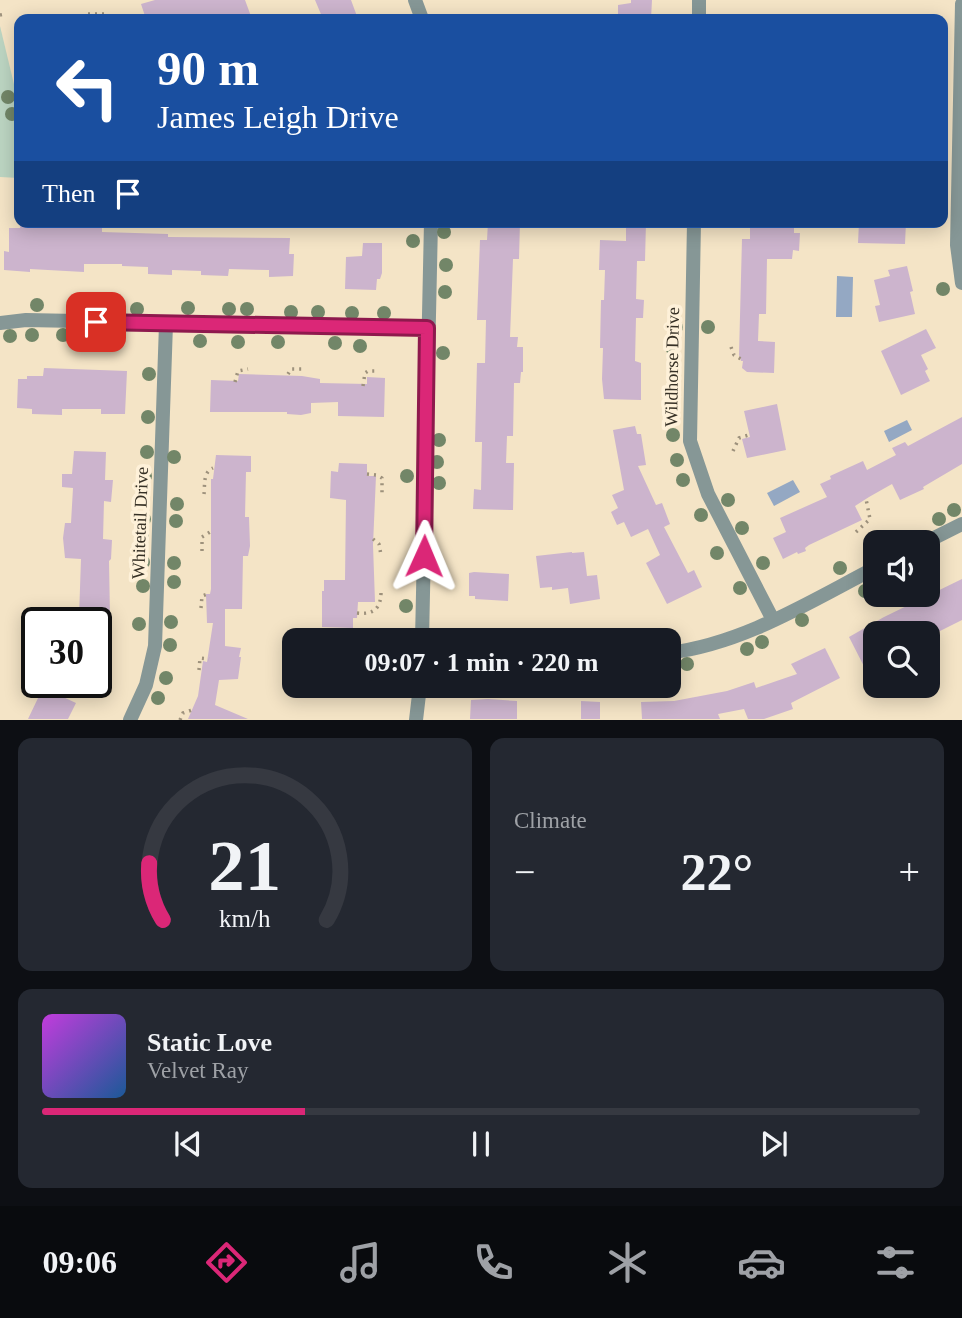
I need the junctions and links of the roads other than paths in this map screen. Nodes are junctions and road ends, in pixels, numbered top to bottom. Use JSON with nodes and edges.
{"nodes":[{"id":1,"x":962,"y":4,"type":"edge"},
{"id":2,"x":431,"y":228,"type":"edge"},
{"id":3,"x":694,"y":228,"type":"edge"},
{"id":4,"x":962,"y":283,"type":"edge"},
{"id":5,"x":0,"y":323,"type":"edge"},
{"id":6,"x":166,"y":324,"type":"junction"},
{"id":7,"x":427,"y":328,"type":"junction"},
{"id":8,"x":962,"y":524,"type":"edge"},
{"id":9,"x":940,"y":535,"type":"edge"},
{"id":10,"x":863,"y":574,"type":"edge"},
{"id":11,"x":773,"y":620,"type":"junction"},
{"id":12,"x":422,"y":628,"type":"edge"},
{"id":13,"x":681,"y":651,"type":"edge"},
{"id":14,"x":419,"y":698,"type":"edge"},
{"id":15,"x":130,"y":719,"type":"edge"},
{"id":16,"x":416,"y":719,"type":"edge"}],
"edges":[{"from":1,"to":4,"type":"street"},
{"from":2,"to":7,"type":"street"},
{"from":3,"to":11,"type":"street","name":"Wildhorse Drive"},
{"from":5,"to":6,"type":"street"},
{"from":6,"to":7,"type":"street"},
{"from":6,"to":15,"type":"street","name":"Whitetail Drive"},
{"from":7,"to":12,"type":"street"},
{"from":8,"to":9,"type":"street"},
{"from":10,"to":11,"type":"street"},
{"from":11,"to":13,"type":"street"},
{"from":14,"to":16,"type":"street"}]}
